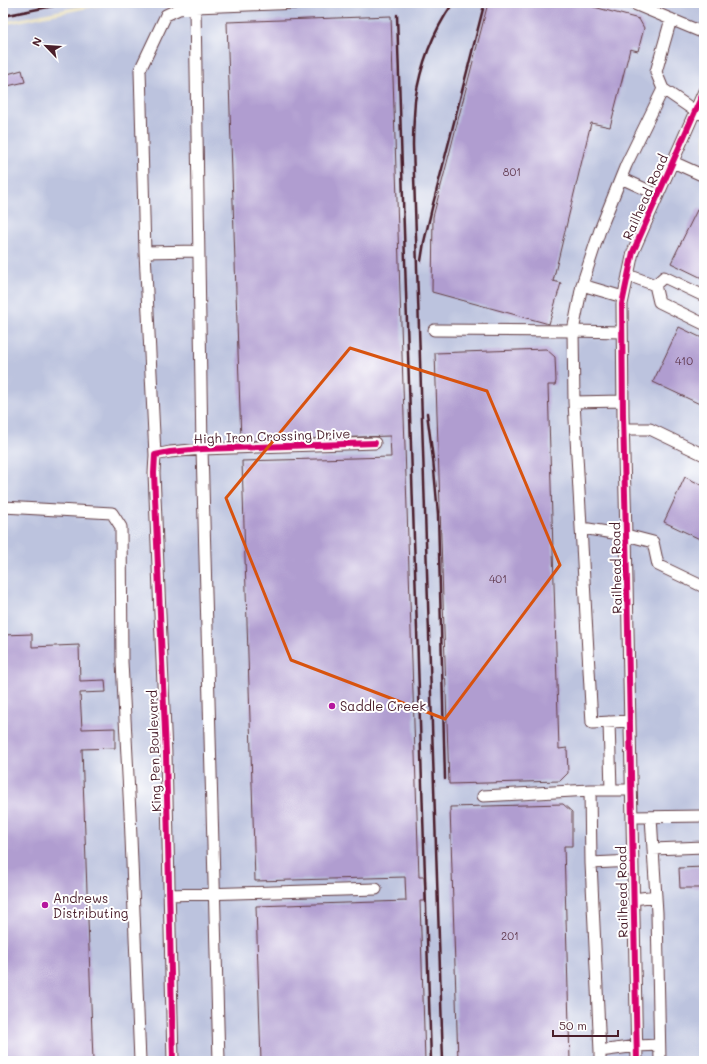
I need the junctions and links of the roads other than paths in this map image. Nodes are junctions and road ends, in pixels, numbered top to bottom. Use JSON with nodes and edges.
{"nodes":[{"id":1,"x":299,"y":3,"type":"edge"},
{"id":2,"x":632,"y":3,"type":"edge"},
{"id":3,"x":194,"y":7,"type":"junction"},
{"id":4,"x":671,"y":19,"type":"junction"},
{"id":5,"x":704,"y":33,"type":"edge"},
{"id":6,"x":663,"y":89,"type":"junction"},
{"id":7,"x":704,"y":91,"type":"edge"},
{"id":8,"x":700,"y":113,"type":"edge"},
{"id":9,"x":673,"y":162,"type":"junction"},
{"id":10,"x":704,"y":176,"type":"edge"},
{"id":11,"x":621,"y":178,"type":"junction"},
{"id":12,"x":658,"y":195,"type":"junction"},
{"id":13,"x":198,"y":251,"type":"junction"},
{"id":14,"x":145,"y":252,"type":"junction"},
{"id":15,"x":628,"y":275,"type":"junction"},
{"id":16,"x":582,"y":285,"type":"junction"},
{"id":17,"x":655,"y":285,"type":"junction"},
{"id":18,"x":704,"y":296,"type":"edge"},
{"id":19,"x":623,"y":297,"type":"junction"},
{"id":20,"x":704,"y":324,"type":"edge"},
{"id":21,"x":434,"y":330,"type":"dead end"},
{"id":22,"x":573,"y":331,"type":"junction"},
{"id":23,"x":622,"y":332,"type":"junction"},
{"id":24,"x":622,"y":401,"type":"junction"},
{"id":25,"x":574,"y":402,"type":"junction"},
{"id":26,"x":623,"y":429,"type":"junction"},
{"id":27,"x":375,"y":443,"type":"dead end"},
{"id":28,"x":202,"y":449,"type":"junction"},
{"id":29,"x":155,"y":455,"type":"junction"},
{"id":30,"x":704,"y":455,"type":"edge"},
{"id":31,"x":3,"y":507,"type":"edge"},
{"id":32,"x":582,"y":528,"type":"junction"},
{"id":33,"x":626,"y":535,"type":"junction"},
{"id":34,"x":704,"y":587,"type":"edge"},
{"id":35,"x":630,"y":721,"type":"junction"},
{"id":36,"x":609,"y":722,"type":"junction"},
{"id":37,"x":590,"y":790,"type":"junction"},
{"id":38,"x":611,"y":790,"type":"junction"},
{"id":39,"x":631,"y":790,"type":"junction"},
{"id":40,"x":483,"y":796,"type":"dead end"},
{"id":41,"x":704,"y":816,"type":"edge"},
{"id":42,"x":651,"y":817,"type":"junction"},
{"id":43,"x":632,"y":818,"type":"junction"},
{"id":44,"x":704,"y":847,"type":"edge"},
{"id":45,"x":653,"y":849,"type":"junction"},
{"id":46,"x":633,"y":861,"type":"junction"},
{"id":47,"x":591,"y":863,"type":"junction"},
{"id":48,"x":376,"y":889,"type":"dead end"},
{"id":49,"x":214,"y":894,"type":"junction"},
{"id":50,"x":169,"y":895,"type":"junction"},
{"id":51,"x":656,"y":896,"type":"junction"},
{"id":52,"x":634,"y":899,"type":"junction"},
{"id":53,"x":659,"y":1045,"type":"junction"},
{"id":54,"x":637,"y":1046,"type":"junction"},
{"id":55,"x":600,"y":1056,"type":"edge"},
{"id":56,"x":140,"y":1061,"type":"edge"},
{"id":57,"x":173,"y":1061,"type":"edge"},
{"id":58,"x":219,"y":1061,"type":"edge"},
{"id":59,"x":637,"y":1061,"type":"edge"},
{"id":60,"x":660,"y":1061,"type":"edge"}],
"edges":[{"from":1,"to":3,"type":"street","name":"King Pen Boulevard"},
{"from":2,"to":4,"type":"street"},
{"from":3,"to":13,"type":"street"},
{"from":3,"to":14,"type":"street","name":"King Pen Boulevard"},
{"from":4,"to":5,"type":"street"},
{"from":4,"to":6,"type":"street"},
{"from":6,"to":8,"type":"street"},
{"from":6,"to":11,"type":"street"},
{"from":7,"to":8,"type":"street","name":"Railhead Road"},
{"from":8,"to":9,"type":"street","name":"Railhead Road"},
{"from":9,"to":10,"type":"street"},
{"from":9,"to":12,"type":"street","name":"Railhead Road"},
{"from":11,"to":12,"type":"street"},
{"from":11,"to":16,"type":"street"},
{"from":12,"to":15,"type":"street","name":"Railhead Road"},
{"from":13,"to":14,"type":"street"},
{"from":13,"to":28,"type":"street"},
{"from":14,"to":29,"type":"street","name":"King Pen Boulevard"},
{"from":15,"to":17,"type":"street"},
{"from":15,"to":19,"type":"street","name":"Railhead Road"},
{"from":16,"to":19,"type":"street"},
{"from":16,"to":22,"type":"street"},
{"from":17,"to":18,"type":"street"},
{"from":17,"to":20,"type":"street"},
{"from":19,"to":23,"type":"street","name":"Railhead Road"},
{"from":21,"to":22,"type":"street"},
{"from":22,"to":23,"type":"street"},
{"from":22,"to":25,"type":"street"},
{"from":23,"to":24,"type":"street","name":"Railhead Road"},
{"from":24,"to":25,"type":"street"},
{"from":24,"to":26,"type":"street","name":"Railhead Road"},
{"from":25,"to":32,"type":"street"},
{"from":26,"to":30,"type":"street"},
{"from":26,"to":33,"type":"street","name":"Railhead Road"},
{"from":27,"to":28,"type":"street","name":"High Iron Crossing Drive"},
{"from":28,"to":29,"type":"street","name":"High Iron Crossing Drive"},
{"from":28,"to":49,"type":"street"},
{"from":29,"to":50,"type":"street","name":"King Pen Boulevard"},
{"from":31,"to":56,"type":"street"},
{"from":32,"to":33,"type":"street"},
{"from":32,"to":36,"type":"street"},
{"from":33,"to":34,"type":"street"},
{"from":33,"to":35,"type":"street","name":"Railhead Road"},
{"from":35,"to":36,"type":"street"},
{"from":35,"to":39,"type":"street","name":"Railhead Road"},
{"from":36,"to":38,"type":"street"},
{"from":37,"to":38,"type":"street"},
{"from":37,"to":40,"type":"street"},
{"from":37,"to":47,"type":"street"},
{"from":38,"to":39,"type":"street"},
{"from":39,"to":43,"type":"street","name":"Railhead Road"},
{"from":41,"to":42,"type":"street"},
{"from":42,"to":43,"type":"street"},
{"from":42,"to":45,"type":"street"},
{"from":43,"to":46,"type":"street","name":"Railhead Road"},
{"from":44,"to":45,"type":"street"},
{"from":45,"to":51,"type":"street"},
{"from":46,"to":47,"type":"street"},
{"from":46,"to":52,"type":"street","name":"Railhead Road"},
{"from":47,"to":55,"type":"street"},
{"from":48,"to":49,"type":"street"},
{"from":49,"to":50,"type":"street"},
{"from":49,"to":58,"type":"street"},
{"from":50,"to":57,"type":"street","name":"King Pen Boulevard"},
{"from":51,"to":52,"type":"street"},
{"from":51,"to":53,"type":"street"},
{"from":52,"to":54,"type":"street","name":"Railhead Road"},
{"from":53,"to":54,"type":"street"},
{"from":53,"to":60,"type":"street"},
{"from":54,"to":55,"type":"street"},
{"from":54,"to":59,"type":"street","name":"Railhead Road"}]}
